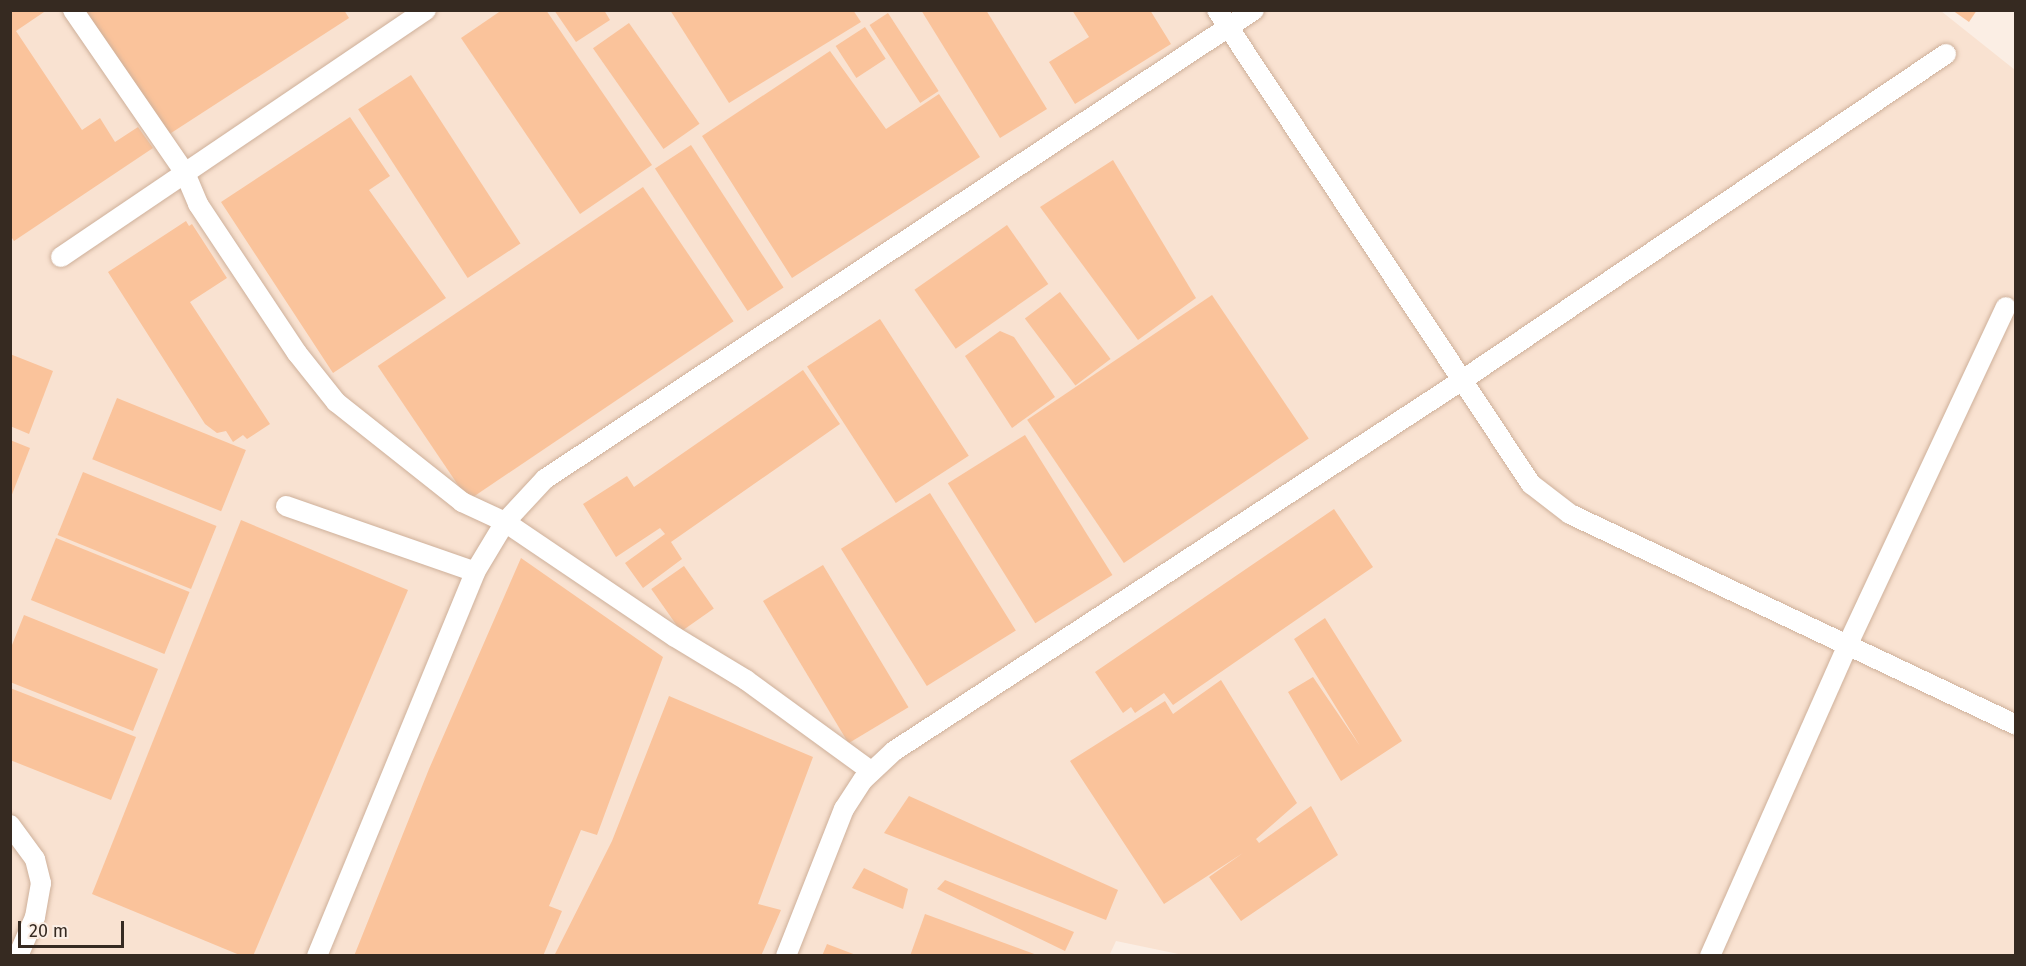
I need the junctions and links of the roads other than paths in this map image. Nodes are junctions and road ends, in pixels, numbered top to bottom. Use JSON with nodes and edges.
{"nodes":[{"id":1,"x":73,"y":10,"type":"edge"},
{"id":2,"x":426,"y":10,"type":"edge"},
{"id":3,"x":1217,"y":10,"type":"edge"},
{"id":4,"x":1254,"y":10,"type":"edge"},
{"id":5,"x":1228,"y":28,"type":"junction"},
{"id":6,"x":1946,"y":54,"type":"dead end"},
{"id":7,"x":185,"y":173,"type":"junction"},
{"id":8,"x":61,"y":257,"type":"dead end"},
{"id":9,"x":2006,"y":307,"type":"dead end"},
{"id":10,"x":1461,"y":381,"type":"junction"},
{"id":11,"x":286,"y":506,"type":"dead end"},
{"id":12,"x":505,"y":522,"type":"junction"},
{"id":13,"x":475,"y":572,"type":"junction"},
{"id":14,"x":1848,"y":644,"type":"junction"},
{"id":15,"x":2016,"y":725,"type":"edge"},
{"id":16,"x":871,"y":771,"type":"junction"},
{"id":17,"x":10,"y":825,"type":"edge"},
{"id":18,"x":18,"y":956,"type":"edge"},
{"id":19,"x":317,"y":956,"type":"edge"},
{"id":20,"x":786,"y":956,"type":"edge"},
{"id":21,"x":1710,"y":956,"type":"edge"}],
"edges":[{"from":1,"to":7,"type":"lane"},
{"from":2,"to":7,"type":"lane"},
{"from":3,"to":5,"type":"lane"},
{"from":4,"to":5,"type":"lane"},
{"from":5,"to":10,"type":"lane"},
{"from":5,"to":12,"type":"lane"},
{"from":6,"to":10,"type":"lane"},
{"from":7,"to":8,"type":"lane"},
{"from":7,"to":12,"type":"lane"},
{"from":9,"to":14,"type":"lane"},
{"from":10,"to":14,"type":"lane"},
{"from":10,"to":16,"type":"lane"},
{"from":11,"to":13,"type":"lane"},
{"from":12,"to":13,"type":"lane"},
{"from":12,"to":16,"type":"lane"},
{"from":13,"to":19,"type":"lane"},
{"from":14,"to":15,"type":"lane"},
{"from":14,"to":21,"type":"lane"},
{"from":16,"to":20,"type":"lane"},
{"from":17,"to":18,"type":"lane"}]}
